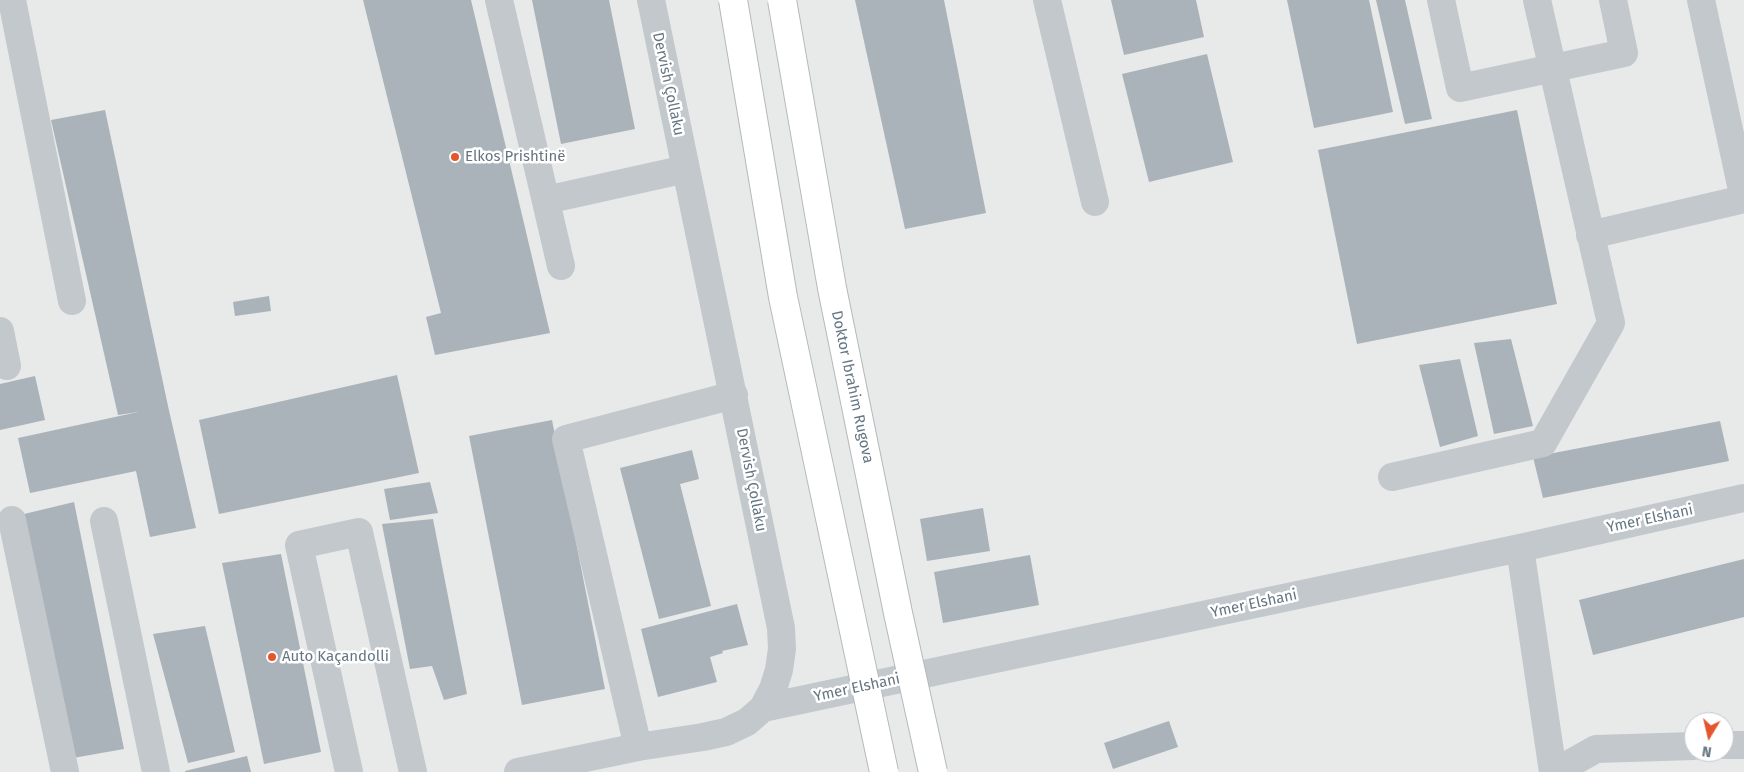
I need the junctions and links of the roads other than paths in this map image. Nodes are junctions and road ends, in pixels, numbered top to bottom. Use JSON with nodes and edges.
{"nodes":[{"id":1,"x":12,"y":0,"type":"edge"},
{"id":2,"x":499,"y":0,"type":"edge"},
{"id":3,"x":651,"y":0,"type":"edge"},
{"id":4,"x":733,"y":0,"type":"edge"},
{"id":5,"x":782,"y":0,"type":"edge"},
{"id":6,"x":1047,"y":0,"type":"edge"},
{"id":7,"x":1441,"y":0,"type":"edge"},
{"id":8,"x":1537,"y":0,"type":"edge"},
{"id":9,"x":1613,"y":0,"type":"edge"},
{"id":10,"x":1701,"y":0,"type":"edge"},
{"id":11,"x":1552,"y":69,"type":"junction"},
{"id":12,"x":686,"y":169,"type":"junction"},
{"id":13,"x":546,"y":200,"type":"junction"},
{"id":14,"x":1095,"y":202,"type":"dead end"},
{"id":15,"x":1590,"y":235,"type":"junction"},
{"id":16,"x":561,"y":266,"type":"dead end"},
{"id":17,"x":72,"y":301,"type":"dead end"},
{"id":18,"x":0,"y":331,"type":"edge"},
{"id":19,"x":8,"y":366,"type":"dead end"},
{"id":20,"x":734,"y":395,"type":"junction"},
{"id":21,"x":1392,"y":477,"type":"dead end"},
{"id":22,"x":1744,"y":498,"type":"edge"},
{"id":23,"x":12,"y":520,"type":"dead end"},
{"id":24,"x":104,"y":521,"type":"dead end"},
{"id":25,"x":1520,"y":548,"type":"junction"},
{"id":26,"x":763,"y":708,"type":"junction"},
{"id":27,"x":1684,"y":746,"type":"edge"},
{"id":28,"x":638,"y":747,"type":"junction"},
{"id":29,"x":65,"y":772,"type":"edge"},
{"id":30,"x":156,"y":772,"type":"edge"},
{"id":31,"x":349,"y":772,"type":"edge"},
{"id":32,"x":413,"y":772,"type":"edge"},
{"id":33,"x":518,"y":772,"type":"edge"},
{"id":34,"x":884,"y":772,"type":"edge"},
{"id":35,"x":933,"y":772,"type":"edge"},
{"id":36,"x":1554,"y":772,"type":"edge"}],
"edges":[{"from":1,"to":17,"type":"street"},
{"from":2,"to":13,"type":"street"},
{"from":3,"to":12,"type":"street","name":"Dervish Çollaku"},
{"from":4,"to":34,"type":"highway","bridge":true},
{"from":5,"to":35,"type":"highway","name":"Doktor Ibrahim Rugova","bridge":true},
{"from":6,"to":14,"type":"street"},
{"from":7,"to":11,"type":"street"},
{"from":8,"to":11,"type":"street"},
{"from":9,"to":11,"type":"street"},
{"from":10,"to":15,"type":"street"},
{"from":11,"to":15,"type":"street"},
{"from":12,"to":13,"type":"street"},
{"from":12,"to":20,"type":"street","name":"Dervish Çollaku"},
{"from":13,"to":16,"type":"street"},
{"from":15,"to":21,"type":"street"},
{"from":18,"to":19,"type":"street"},
{"from":20,"to":26,"type":"street","name":"Dervish Çollaku"},
{"from":20,"to":28,"type":"street"},
{"from":22,"to":25,"type":"street","name":"Ymer Elshani"},
{"from":23,"to":29,"type":"street"},
{"from":24,"to":30,"type":"street"},
{"from":25,"to":26,"type":"street","name":"Ymer Elshani"},
{"from":25,"to":36,"type":"street"},
{"from":26,"to":28,"type":"street","name":"Dervish Çollaku"},
{"from":27,"to":36,"type":"street"},
{"from":28,"to":33,"type":"street","name":"Dervish Çollaku"},
{"from":31,"to":32,"type":"street"}]}
